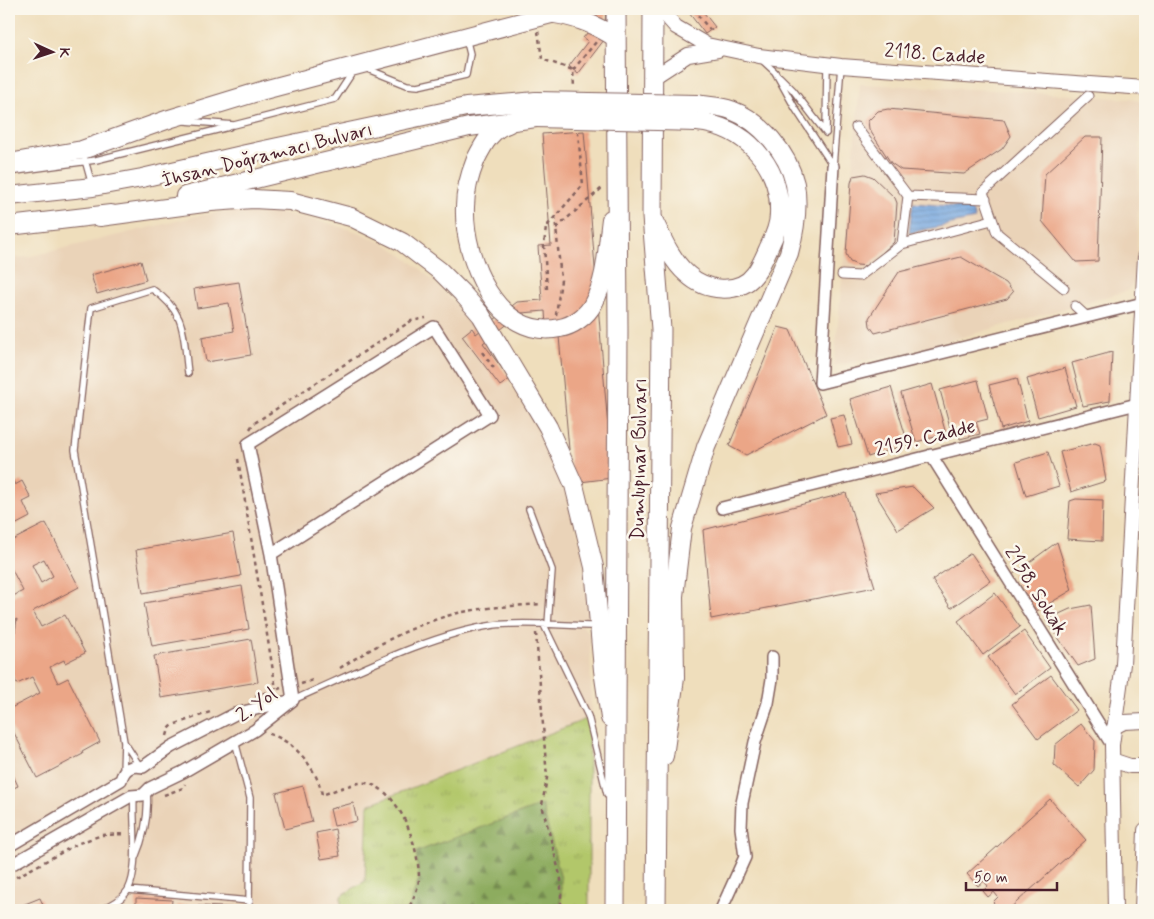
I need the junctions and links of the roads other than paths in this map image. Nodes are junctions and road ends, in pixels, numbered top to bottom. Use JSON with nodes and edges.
{"nodes":[{"id":1,"x":616,"y":9,"type":"edge"},
{"id":2,"x":653,"y":9,"type":"edge"},
{"id":3,"x":660,"y":9,"type":"edge"},
{"id":4,"x":562,"y":12,"type":"edge"},
{"id":5,"x":466,"y":36,"type":"junction"},
{"id":6,"x":607,"y":39,"type":"junction"},
{"id":7,"x":724,"y":50,"type":"junction"},
{"id":8,"x":759,"y":56,"type":"junction"},
{"id":9,"x":357,"y":65,"type":"junction"},
{"id":10,"x":834,"y":65,"type":"junction"},
{"id":11,"x":775,"y":72,"type":"junction"},
{"id":12,"x":651,"y":79,"type":"junction"},
{"id":13,"x":1145,"y":88,"type":"edge"},
{"id":14,"x":1088,"y":96,"type":"dead end"},
{"id":15,"x":536,"y":110,"type":"junction"},
{"id":16,"x":697,"y":113,"type":"junction"},
{"id":17,"x":170,"y":119,"type":"junction"},
{"id":18,"x":234,"y":125,"type":"junction"},
{"id":19,"x":856,"y":127,"type":"dead end"},
{"id":20,"x":84,"y":156,"type":"junction"},
{"id":21,"x":9,"y":163,"type":"edge"},
{"id":22,"x":833,"y":166,"type":"junction"},
{"id":23,"x":9,"y":172,"type":"edge"},
{"id":24,"x":617,"y":175,"type":"junction"},
{"id":25,"x":93,"y":187,"type":"junction"},
{"id":26,"x":9,"y":196,"type":"edge"},
{"id":27,"x":908,"y":196,"type":"junction"},
{"id":28,"x":986,"y":199,"type":"junction"},
{"id":29,"x":100,"y":217,"type":"junction"},
{"id":30,"x":652,"y":217,"type":"junction"},
{"id":31,"x":992,"y":220,"type":"junction"},
{"id":32,"x":9,"y":226,"type":"edge"},
{"id":33,"x":902,"y":244,"type":"junction"},
{"id":34,"x":1145,"y":257,"type":"edge"},
{"id":35,"x":842,"y":275,"type":"dead end"},
{"id":36,"x":1064,"y":288,"type":"dead end"},
{"id":37,"x":1144,"y":303,"type":"edge"},
{"id":38,"x":1075,"y":306,"type":"dead end"},
{"id":39,"x":1087,"y":317,"type":"junction"},
{"id":40,"x":188,"y":373,"type":"dead end"},
{"id":41,"x":1141,"y":403,"type":"edge"},
{"id":42,"x":931,"y":455,"type":"junction"},
{"id":43,"x":722,"y":508,"type":"dead end"},
{"id":44,"x":529,"y":509,"type":"dead end"},
{"id":45,"x":271,"y":554,"type":"junction"},
{"id":46,"x":546,"y":623,"type":"junction"},
{"id":47,"x":600,"y":626,"type":"junction"},
{"id":48,"x":772,"y":657,"type":"dead end"},
{"id":49,"x":293,"y":700,"type":"junction"},
{"id":50,"x":1145,"y":721,"type":"edge"},
{"id":51,"x":1114,"y":727,"type":"junction"},
{"id":52,"x":235,"y":741,"type":"junction"},
{"id":53,"x":124,"y":742,"type":"junction"},
{"id":54,"x":1112,"y":745,"type":"junction"},
{"id":55,"x":616,"y":757,"type":"junction"},
{"id":56,"x":1112,"y":760,"type":"junction"},
{"id":57,"x":1145,"y":766,"type":"edge"},
{"id":58,"x":141,"y":767,"type":"junction"},
{"id":59,"x":122,"y":776,"type":"junction"},
{"id":60,"x":148,"y":790,"type":"junction"},
{"id":61,"x":132,"y":796,"type":"junction"},
{"id":62,"x":657,"y":798,"type":"junction"},
{"id":63,"x":1145,"y":830,"type":"edge"},
{"id":64,"x":615,"y":832,"type":"junction"},
{"id":65,"x":9,"y":846,"type":"edge"},
{"id":66,"x":134,"y":860,"type":"junction"},
{"id":67,"x":9,"y":866,"type":"edge"},
{"id":68,"x":128,"y":890,"type":"junction"},
{"id":69,"x":250,"y":901,"type":"junction"},
{"id":70,"x":114,"y":903,"type":"junction"},
{"id":71,"x":100,"y":910,"type":"edge"},
{"id":72,"x":116,"y":910,"type":"edge"},
{"id":73,"x":249,"y":910,"type":"edge"},
{"id":74,"x":615,"y":910,"type":"edge"},
{"id":75,"x":656,"y":910,"type":"edge"},
{"id":76,"x":721,"y":910,"type":"edge"},
{"id":77,"x":1114,"y":910,"type":"edge"},
{"id":78,"x":1142,"y":910,"type":"edge"}],
"edges":[{"from":1,"to":6,"type":"highway","name":"Dumlupınar Bulvarı"},
{"from":2,"to":12,"type":"highway","name":"Dumlupınar Bulvarı"},
{"from":3,"to":7,"type":"street"},
{"from":4,"to":5,"type":"main road"},
{"from":4,"to":6,"type":"main road"},
{"from":5,"to":9,"type":"main road"},
{"from":5,"to":9,"type":"lane"},
{"from":6,"to":24,"type":"highway","name":"Dumlupınar Bulvarı"},
{"from":7,"to":8,"type":"street","name":"2118. Cadde"},
{"from":7,"to":12,"type":"street"},
{"from":8,"to":10,"type":"street","name":"2118. Cadde"},
{"from":8,"to":11,"type":"lane"},
{"from":9,"to":17,"type":"main road"},
{"from":9,"to":18,"type":"lane"},
{"from":10,"to":11,"type":"lane"},
{"from":10,"to":13,"type":"street","name":"2118. Cadde"},
{"from":10,"to":22,"type":"lane"},
{"from":11,"to":22,"type":"lane"},
{"from":12,"to":30,"type":"highway","name":"Dumlupınar Bulvarı"},
{"from":14,"to":28,"type":"street"},
{"from":15,"to":16,"type":"main road","bridge":true},
{"from":15,"to":24,"type":"main road"},
{"from":15,"to":25,"type":"main road"},
{"from":15,"to":29,"type":"main road","name":"İhsan Doğramacı Bulvarı"},
{"from":16,"to":30,"type":"main road"},
{"from":16,"to":62,"type":"main road"},
{"from":17,"to":18,"type":"lane"},
{"from":17,"to":20,"type":"main road"},
{"from":18,"to":20,"type":"lane"},
{"from":19,"to":27,"type":"street"},
{"from":20,"to":21,"type":"main road"},
{"from":20,"to":23,"type":"lane"},
{"from":20,"to":25,"type":"lane"},
{"from":22,"to":39,"type":"street"},
{"from":24,"to":55,"type":"highway","name":"Dumlupınar Bulvarı"},
{"from":25,"to":26,"type":"main road"},
{"from":27,"to":28,"type":"street"},
{"from":27,"to":33,"type":"street"},
{"from":28,"to":31,"type":"street"},
{"from":29,"to":32,"type":"main road","name":"İhsan Doğramacı Bulvarı"},
{"from":29,"to":47,"type":"main road"},
{"from":30,"to":62,"type":"highway","name":"Dumlupınar Bulvarı"},
{"from":31,"to":33,"type":"street"},
{"from":31,"to":36,"type":"street"},
{"from":33,"to":35,"type":"street"},
{"from":34,"to":37,"type":"street"},
{"from":37,"to":39,"type":"street"},
{"from":37,"to":41,"type":"street"},
{"from":38,"to":39,"type":"street"},
{"from":40,"to":53,"type":"lane"},
{"from":41,"to":42,"type":"street","name":"2159. Cadde"},
{"from":41,"to":51,"type":"street"},
{"from":42,"to":43,"type":"street","name":"2159. Cadde"},
{"from":42,"to":54,"type":"street","name":"2158. Sokak"},
{"from":44,"to":46,"type":"lane"},
{"from":45,"to":45,"type":"street"},
{"from":45,"to":49,"type":"street"},
{"from":46,"to":47,"type":"lane"},
{"from":46,"to":49,"type":"lane"},
{"from":46,"to":64,"type":"lane"},
{"from":47,"to":55,"type":"main road"},
{"from":48,"to":76,"type":"street"},
{"from":49,"to":52,"type":"street","name":"2. Yol"},
{"from":49,"to":58,"type":"street","name":"2. Yol"},
{"from":50,"to":51,"type":"street"},
{"from":51,"to":54,"type":"street"},
{"from":52,"to":60,"type":"street","name":"2. Yol"},
{"from":52,"to":69,"type":"lane"},
{"from":53,"to":58,"type":"lane"},
{"from":53,"to":59,"type":"lane"},
{"from":54,"to":56,"type":"street"},
{"from":55,"to":64,"type":"highway","name":"Dumlupınar Bulvarı"},
{"from":56,"to":57,"type":"street"},
{"from":56,"to":77,"type":"street"},
{"from":58,"to":59,"type":"street","name":"2. Yol"},
{"from":58,"to":60,"type":"street"},
{"from":59,"to":61,"type":"street"},
{"from":59,"to":65,"type":"street","name":"2. Yol"},
{"from":60,"to":61,"type":"street","name":"2. Yol"},
{"from":60,"to":66,"type":"lane"},
{"from":61,"to":66,"type":"lane"},
{"from":61,"to":67,"type":"street","name":"2. Yol"},
{"from":62,"to":75,"type":"highway","name":"Dumlupınar Bulvarı"},
{"from":63,"to":78,"type":"street"},
{"from":64,"to":74,"type":"highway","name":"Dumlupınar Bulvarı"},
{"from":66,"to":68,"type":"lane"},
{"from":68,"to":69,"type":"lane"},
{"from":68,"to":70,"type":"lane"},
{"from":69,"to":73,"type":"lane"},
{"from":70,"to":71,"type":"lane"},
{"from":70,"to":72,"type":"lane"}]}
